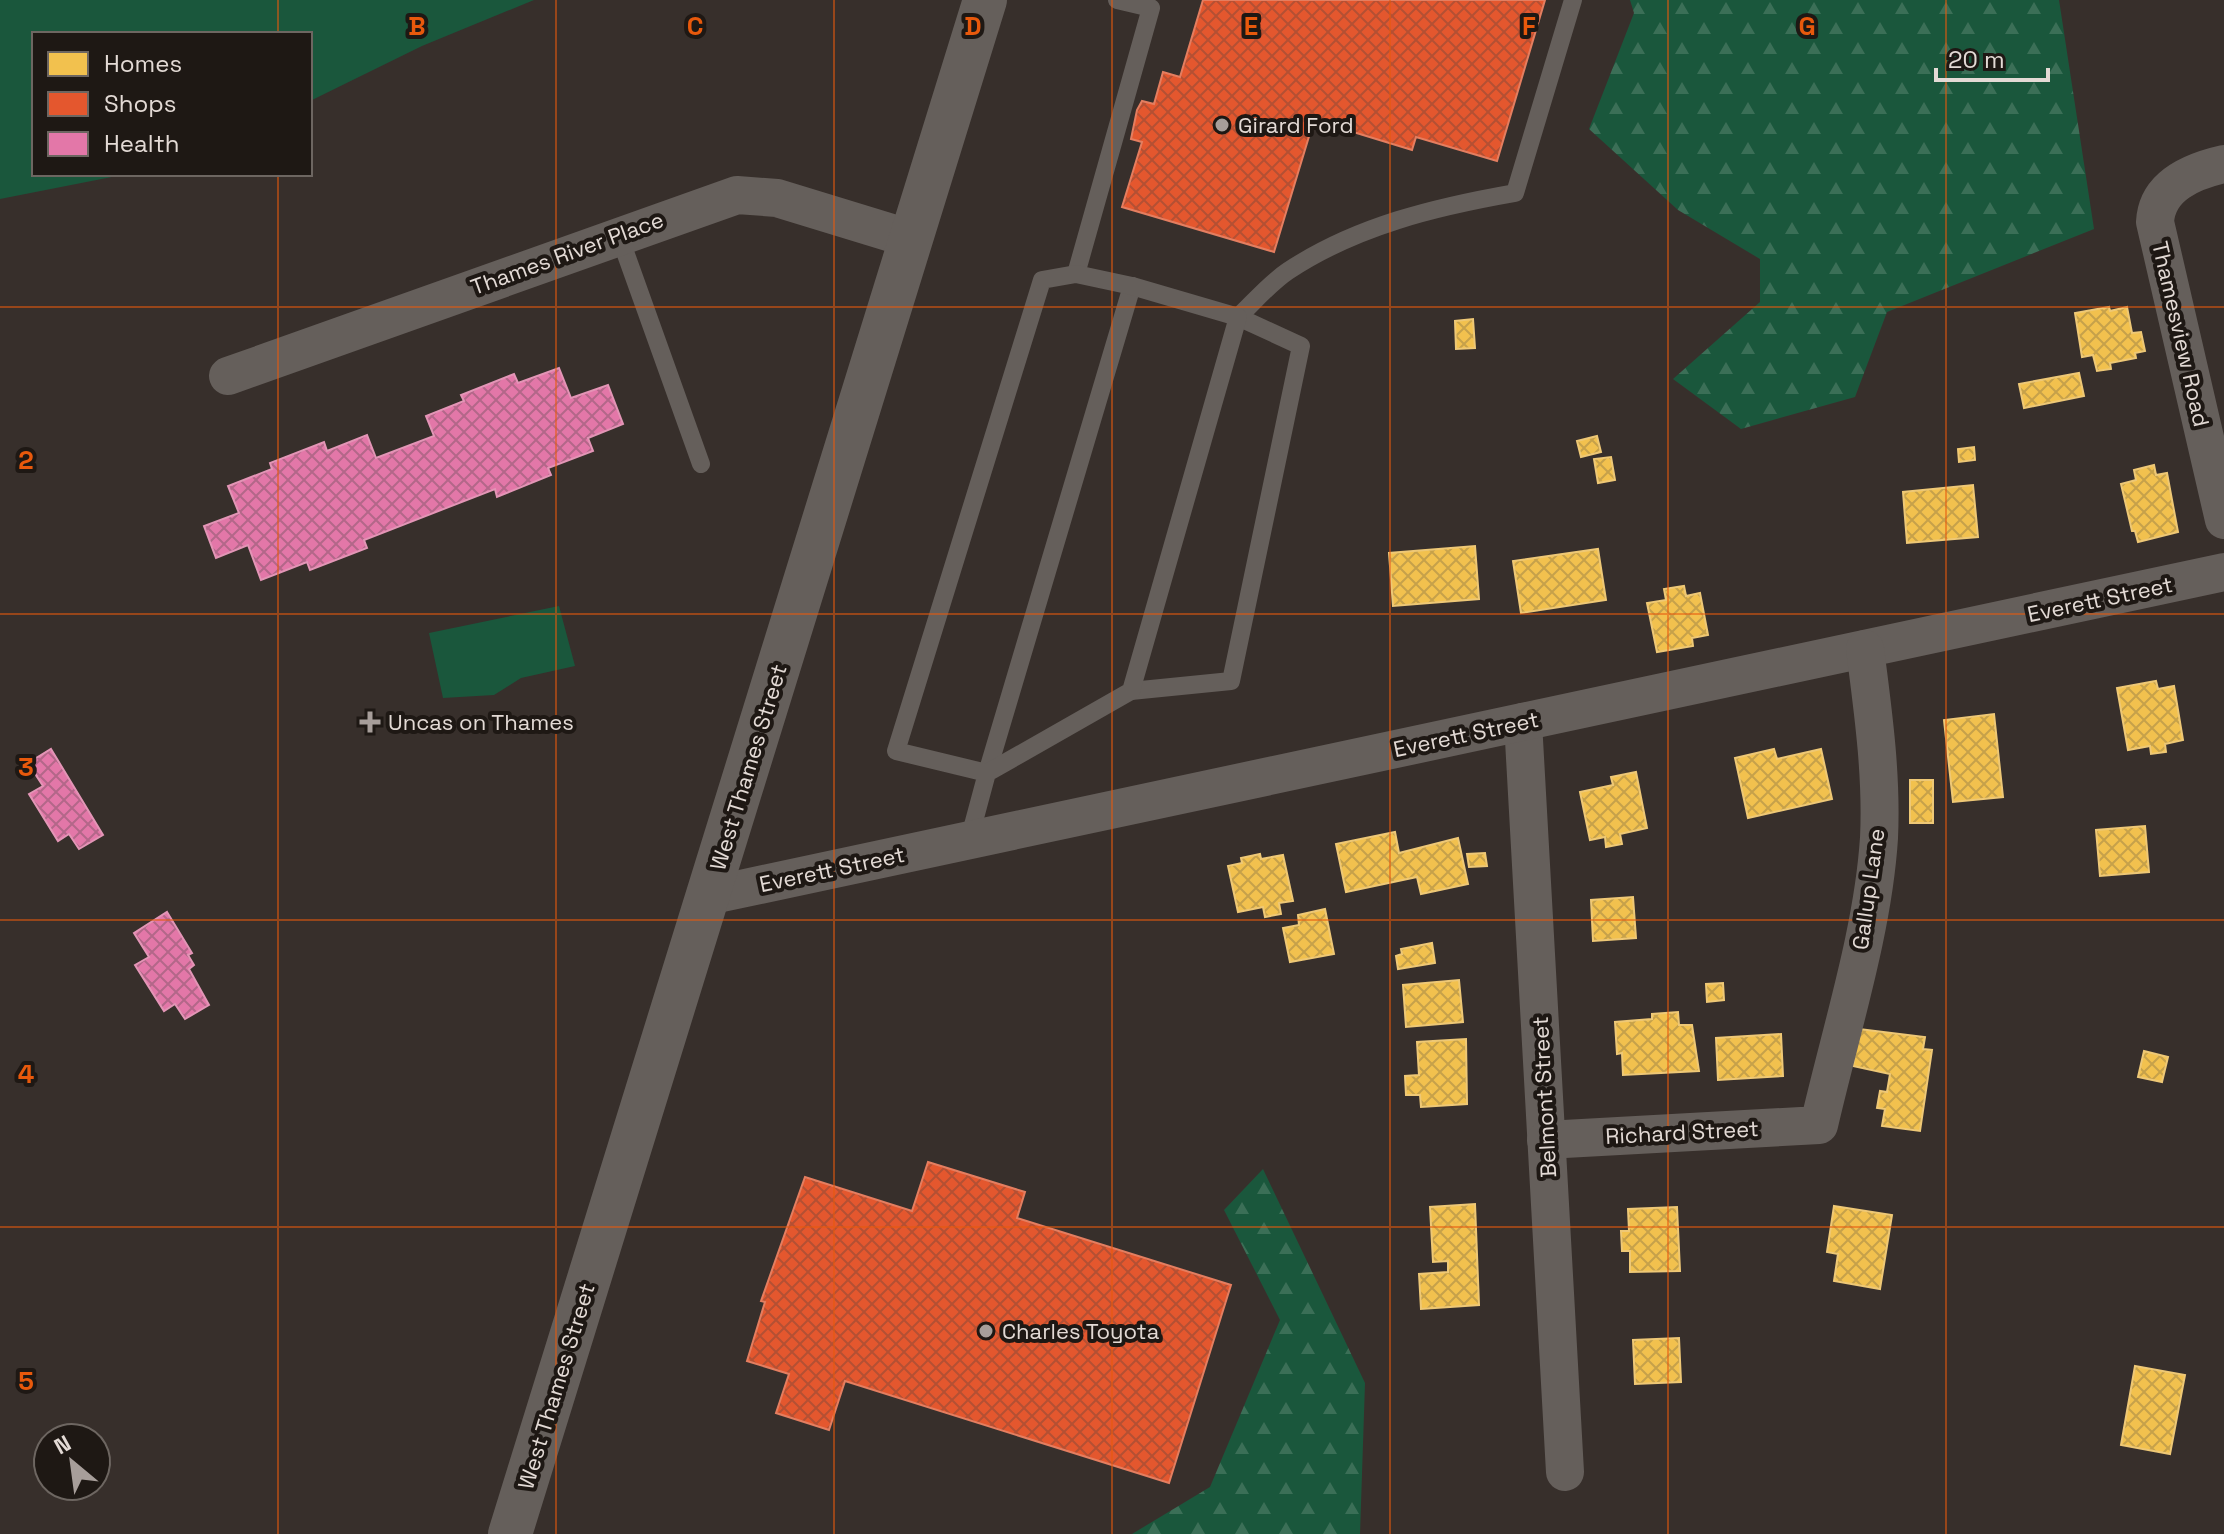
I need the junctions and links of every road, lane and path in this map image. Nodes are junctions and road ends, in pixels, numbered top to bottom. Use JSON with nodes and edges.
{"nodes":[{"id":1,"x":985,"y":0,"type":"edge"},
{"id":2,"x":1117,"y":0,"type":"edge"},
{"id":3,"x":1573,"y":0,"type":"edge"},
{"id":4,"x":1154,"y":4,"type":"edge"},
{"id":5,"x":2224,"y":164,"type":"edge"},
{"id":6,"x":619,"y":235,"type":"junction"},
{"id":7,"x":911,"y":239,"type":"junction"},
{"id":8,"x":1076,"y":274,"type":"junction"},
{"id":9,"x":1132,"y":286,"type":"junction"},
{"id":10,"x":1238,"y":317,"type":"junction"},
{"id":11,"x":228,"y":376,"type":"dead end"},
{"id":12,"x":701,"y":464,"type":"dead end"},
{"id":13,"x":2224,"y":520,"type":"edge"},
{"id":14,"x":2224,"y":572,"type":"edge"},
{"id":15,"x":1865,"y":649,"type":"junction"},
{"id":16,"x":1131,"y":691,"type":"junction"},
{"id":17,"x":1523,"y":722,"type":"junction"},
{"id":18,"x":987,"y":773,"type":"junction"},
{"id":19,"x":969,"y":840,"type":"junction"},
{"id":20,"x":708,"y":896,"type":"junction"},
{"id":21,"x":1819,"y":1125,"type":"joint"},
{"id":22,"x":1546,"y":1140,"type":"junction"},
{"id":23,"x":1565,"y":1472,"type":"dead end"},
{"id":24,"x":510,"y":1534,"type":"edge"}],
"edges":[{"from":1,"to":7,"type":"main road","name":"West Thames Street"},
{"from":2,"to":4,"type":"lane"},
{"from":3,"to":10,"type":"lane"},
{"from":4,"to":8,"type":"lane"},
{"from":5,"to":13,"type":"street","name":"Thamesview Road"},
{"from":6,"to":7,"type":"street","name":"Thames River Place"},
{"from":6,"to":11,"type":"street","name":"Thames River Place"},
{"from":6,"to":12,"type":"lane"},
{"from":7,"to":20,"type":"main road","name":"West Thames Street"},
{"from":8,"to":9,"type":"lane"},
{"from":8,"to":18,"type":"lane"},
{"from":9,"to":10,"type":"lane"},
{"from":9,"to":18,"type":"lane"},
{"from":10,"to":16,"type":"lane"},
{"from":10,"to":16,"type":"lane"},
{"from":14,"to":15,"type":"street","name":"Everett Street"},
{"from":15,"to":17,"type":"street","name":"Everett Street"},
{"from":15,"to":21,"type":"street","name":"Gallup Lane"},
{"from":16,"to":18,"type":"lane"},
{"from":17,"to":19,"type":"street","name":"Everett Street"},
{"from":17,"to":22,"type":"street","name":"Belmont Street"},
{"from":18,"to":19,"type":"lane"},
{"from":19,"to":20,"type":"street","name":"Everett Street"},
{"from":20,"to":24,"type":"main road","name":"West Thames Street"},
{"from":21,"to":22,"type":"street","name":"Richard Street"},
{"from":22,"to":23,"type":"street","name":"Belmont Street"}]}
